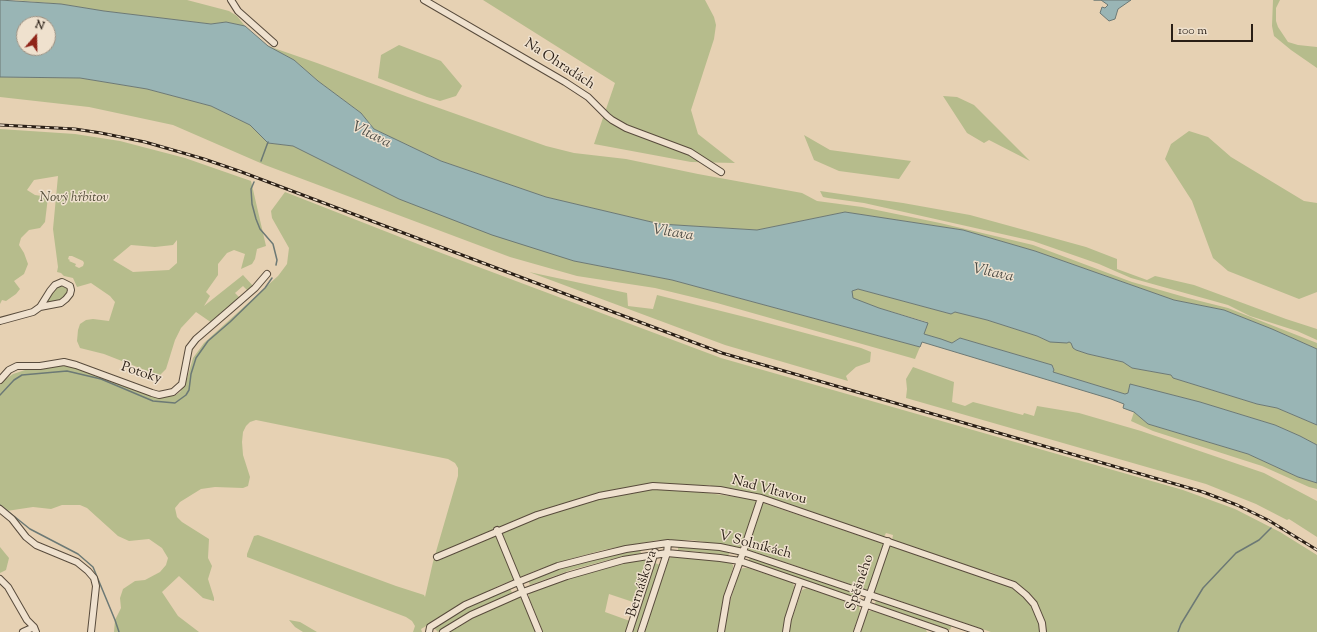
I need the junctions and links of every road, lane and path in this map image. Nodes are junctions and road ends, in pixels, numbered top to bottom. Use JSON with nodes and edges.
{"nodes":[{"id":1,"x":232,"y":0,"type":"edge"},
{"id":2,"x":424,"y":0,"type":"edge"},
{"id":3,"x":274,"y":44,"type":"dead end"},
{"id":4,"x":722,"y":172,"type":"dead end"},
{"id":5,"x":267,"y":274,"type":"dead end"},
{"id":6,"x":40,"y":307,"type":"junction"},
{"id":7,"x":0,"y":320,"type":"edge"},
{"id":8,"x":0,"y":380,"type":"edge"},
{"id":9,"x":761,"y":498,"type":"junction"},
{"id":10,"x":0,"y":509,"type":"edge"},
{"id":11,"x":497,"y":530,"type":"junction"},
{"id":12,"x":888,"y":541,"type":"junction"},
{"id":13,"x":656,"y":544,"type":"junction"},
{"id":14,"x":668,"y":544,"type":"junction"},
{"id":15,"x":743,"y":552,"type":"junction"},
{"id":16,"x":667,"y":553,"type":"junction"},
{"id":17,"x":655,"y":554,"type":"junction"},
{"id":18,"x":436,"y":556,"type":"dead end"},
{"id":19,"x":740,"y":561,"type":"junction"},
{"id":20,"x":0,"y":579,"type":"edge"},
{"id":21,"x":518,"y":582,"type":"junction"},
{"id":22,"x":800,"y":582,"type":"junction"},
{"id":23,"x":523,"y":592,"type":"junction"},
{"id":24,"x":870,"y":595,"type":"junction"},
{"id":25,"x":866,"y":605,"type":"junction"},
{"id":26,"x":35,"y":629,"type":"edge"},
{"id":27,"x":931,"y":630,"type":"edge"},
{"id":28,"x":23,"y":632,"type":"edge"},
{"id":29,"x":91,"y":632,"type":"edge"},
{"id":30,"x":429,"y":632,"type":"edge"},
{"id":31,"x":443,"y":632,"type":"edge"},
{"id":32,"x":539,"y":632,"type":"edge"},
{"id":33,"x":629,"y":632,"type":"edge"},
{"id":34,"x":641,"y":632,"type":"edge"},
{"id":35,"x":721,"y":632,"type":"edge"},
{"id":36,"x":786,"y":632,"type":"edge"},
{"id":37,"x":857,"y":632,"type":"edge"},
{"id":38,"x":945,"y":632,"type":"edge"},
{"id":39,"x":980,"y":632,"type":"edge"},
{"id":40,"x":1043,"y":632,"type":"edge"}],
"edges":[{"from":1,"to":3,"type":"street"},
{"from":2,"to":4,"type":"street","name":"Na Ohradách"},
{"from":5,"to":8,"type":"street","name":"Potoky"},
{"from":6,"to":6,"type":"street"},
{"from":6,"to":7,"type":"street"},
{"from":9,"to":11,"type":"street","name":"Nad Vltavou"},
{"from":9,"to":12,"type":"street","name":"Nad Vltavou"},
{"from":9,"to":15,"type":"street"},
{"from":10,"to":29,"type":"street"},
{"from":11,"to":18,"type":"street","name":"Nad Vltavou"},
{"from":11,"to":21,"type":"street"},
{"from":12,"to":24,"type":"street","name":"Spěšného"},
{"from":12,"to":40,"type":"street","name":"Nad Vltavou"},
{"from":13,"to":14,"type":"street","name":"V Solníkách"},
{"from":13,"to":17,"type":"street","name":"Bernáškova"},
{"from":13,"to":21,"type":"street","name":"V Solníkách"},
{"from":14,"to":15,"type":"street","name":"V Solníkách"},
{"from":14,"to":16,"type":"street","name":"Bernáškova"},
{"from":15,"to":19,"type":"street"},
{"from":15,"to":24,"type":"street","name":"V Solníkách"},
{"from":16,"to":17,"type":"street","name":"V Solníkách"},
{"from":16,"to":19,"type":"street","name":"V Solníkách"},
{"from":16,"to":34,"type":"street","name":"Bernáškova"},
{"from":17,"to":23,"type":"street","name":"V Solníkách"},
{"from":17,"to":33,"type":"street","name":"Bernáškova"},
{"from":19,"to":22,"type":"street","name":"V Solníkách"},
{"from":19,"to":35,"type":"street"},
{"from":20,"to":26,"type":"street"},
{"from":21,"to":23,"type":"street"},
{"from":21,"to":30,"type":"street","name":"V Solníkách"},
{"from":22,"to":25,"type":"street","name":"V Solníkách"},
{"from":22,"to":36,"type":"street"},
{"from":23,"to":31,"type":"street","name":"V Solníkách"},
{"from":23,"to":32,"type":"street"},
{"from":24,"to":25,"type":"street","name":"Spěšného"},
{"from":24,"to":39,"type":"street","name":"V Solníkách"},
{"from":25,"to":27,"type":"street","name":"V Solníkách"},
{"from":25,"to":37,"type":"street","name":"Spěšného"},
{"from":26,"to":28,"type":"street"},
{"from":27,"to":38,"type":"street","name":"V Solníkách"}]}
